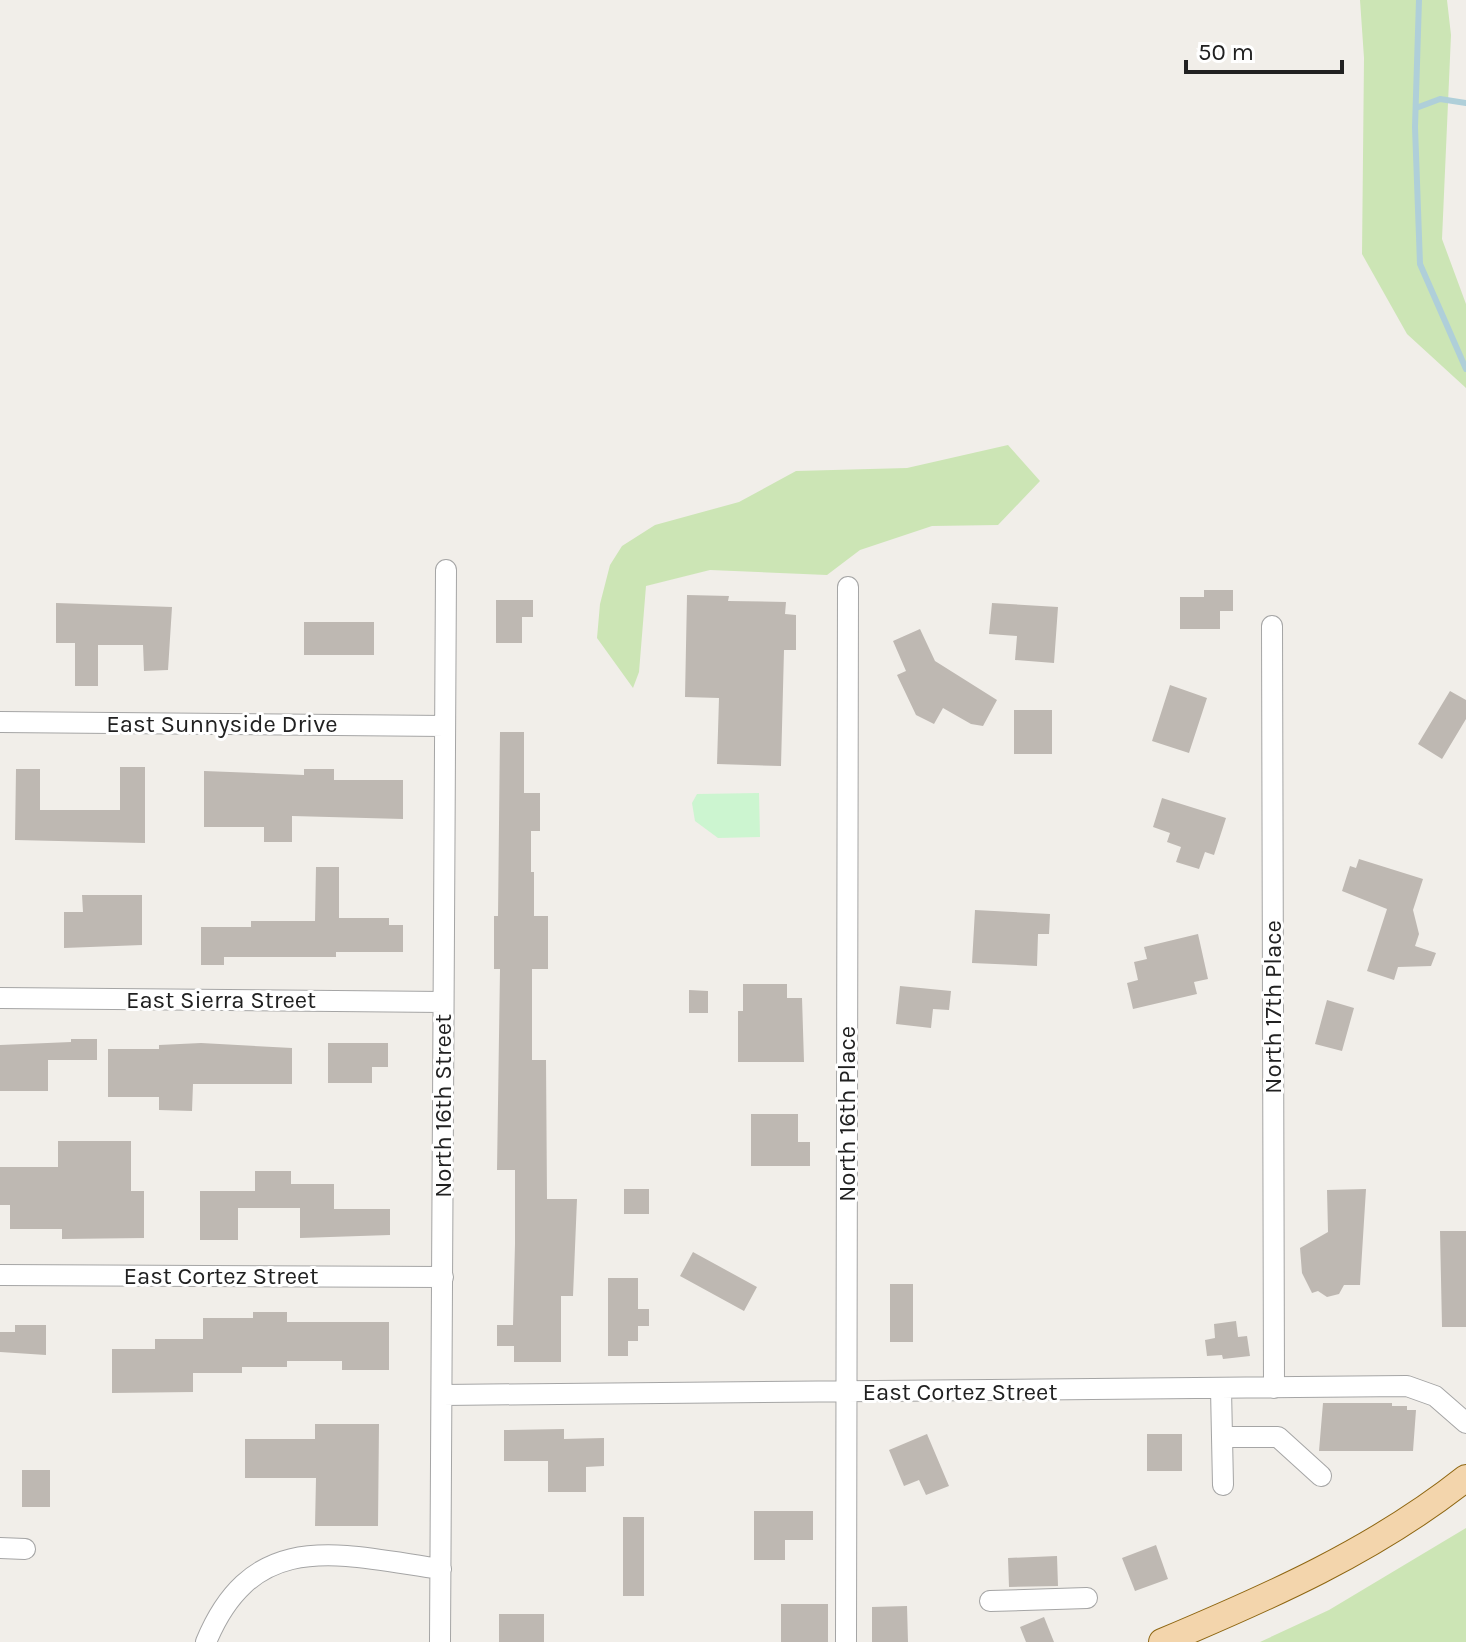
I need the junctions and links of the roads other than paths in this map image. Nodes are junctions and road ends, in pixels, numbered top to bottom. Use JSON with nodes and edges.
{"nodes":[{"id":1,"x":446,"y":570,"type":"dead end"},
{"id":2,"x":848,"y":587,"type":"dead end"},
{"id":3,"x":1272,"y":626,"type":"dead end"},
{"id":4,"x":0,"y":722,"type":"edge"},
{"id":5,"x":445,"y":726,"type":"junction"},
{"id":6,"x":0,"y":998,"type":"edge"},
{"id":7,"x":443,"y":1002,"type":"junction"},
{"id":8,"x":0,"y":1275,"type":"edge"},
{"id":9,"x":443,"y":1277,"type":"junction"},
{"id":10,"x":1274,"y":1388,"type":"junction"},
{"id":11,"x":1221,"y":1389,"type":"junction"},
{"id":12,"x":846,"y":1392,"type":"junction"},
{"id":13,"x":443,"y":1395,"type":"junction"},
{"id":14,"x":1466,"y":1423,"type":"edge"},
{"id":15,"x":1222,"y":1437,"type":"junction"},
{"id":16,"x":1321,"y":1476,"type":"dead end"},
{"id":17,"x":1466,"y":1478,"type":"edge"},
{"id":18,"x":1223,"y":1485,"type":"dead end"},
{"id":19,"x":0,"y":1548,"type":"edge"},
{"id":20,"x":25,"y":1549,"type":"dead end"},
{"id":21,"x":441,"y":1569,"type":"junction"},
{"id":22,"x":1087,"y":1598,"type":"dead end"},
{"id":23,"x":990,"y":1601,"type":"dead end"},
{"id":24,"x":206,"y":1642,"type":"edge"},
{"id":25,"x":440,"y":1642,"type":"edge"},
{"id":26,"x":846,"y":1642,"type":"edge"},
{"id":27,"x":1162,"y":1642,"type":"edge"}],
"edges":[{"from":1,"to":5,"type":"street","name":"North 16th Street"},
{"from":2,"to":12,"type":"street","name":"North 16th Place"},
{"from":3,"to":10,"type":"street","name":"North 17th Place"},
{"from":4,"to":5,"type":"street","name":"East Sunnyside Drive"},
{"from":5,"to":7,"type":"street","name":"North 16th Street"},
{"from":6,"to":7,"type":"street","name":"East Sierra Street"},
{"from":7,"to":9,"type":"street","name":"North 16th Street"},
{"from":8,"to":9,"type":"street","name":"East Cortez Street"},
{"from":9,"to":13,"type":"street","name":"North 16th Street"},
{"from":10,"to":11,"type":"street","name":"East Cortez Street"},
{"from":10,"to":14,"type":"street","name":"East Cortez Street"},
{"from":11,"to":12,"type":"street","name":"East Cortez Street"},
{"from":11,"to":15,"type":"street"},
{"from":12,"to":13,"type":"street","name":"East Cortez Street"},
{"from":12,"to":26,"type":"street","name":"North 16th Place"},
{"from":13,"to":21,"type":"street","name":"North 16th Street"},
{"from":15,"to":16,"type":"street"},
{"from":15,"to":18,"type":"street"},
{"from":17,"to":27,"type":"main road"},
{"from":19,"to":20,"type":"street"},
{"from":21,"to":24,"type":"street"},
{"from":21,"to":25,"type":"street","name":"North 16th Street"},
{"from":22,"to":23,"type":"street"}]}
